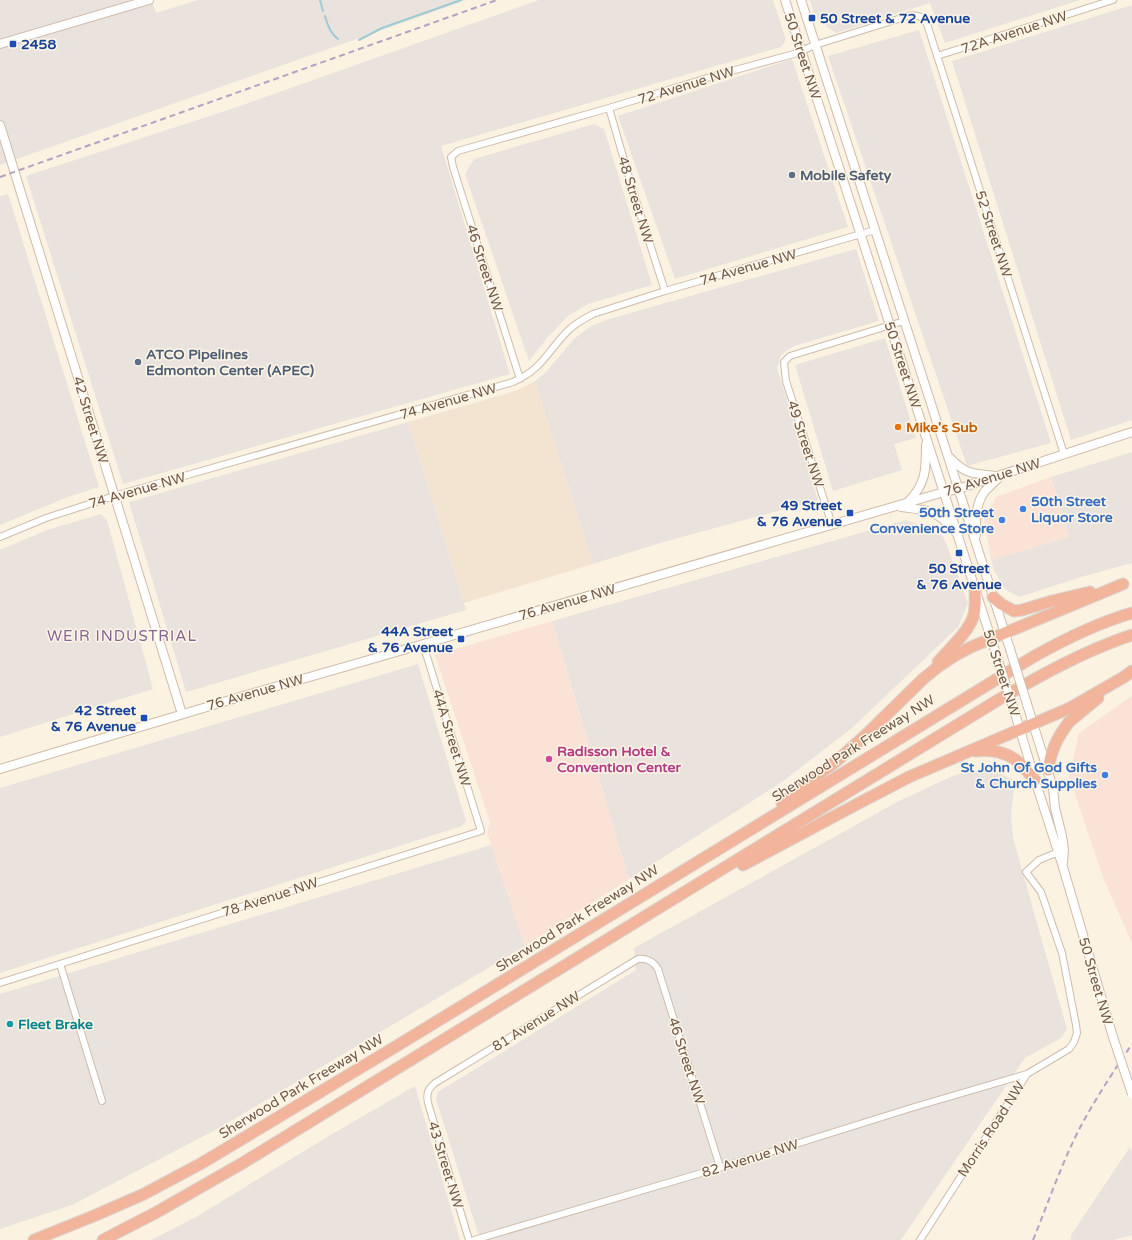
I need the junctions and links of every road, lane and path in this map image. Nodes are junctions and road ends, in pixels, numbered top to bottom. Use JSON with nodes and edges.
{"nodes":[{"id":1,"x":150,"y":0,"type":"edge"},
{"id":2,"x":786,"y":0,"type":"edge"},
{"id":3,"x":801,"y":0,"type":"edge"},
{"id":4,"x":1113,"y":0,"type":"edge"},
{"id":5,"x":921,"y":16,"type":"joint"},
{"id":6,"x":0,"y":44,"type":"edge"},
{"id":7,"x":815,"y":45,"type":"junction"},
{"id":8,"x":802,"y":52,"type":"junction"},
{"id":9,"x":937,"y":56,"type":"junction"},
{"id":10,"x":609,"y":108,"type":"junction"},
{"id":11,"x":0,"y":125,"type":"edge"},
{"id":12,"x":451,"y":157,"type":"joint"},
{"id":13,"x":875,"y":230,"type":"junction"},
{"id":14,"x":861,"y":234,"type":"junction"},
{"id":15,"x":665,"y":291,"type":"junction"},
{"id":16,"x":904,"y":321,"type":"junction"},
{"id":17,"x":891,"y":326,"type":"junction"},
{"id":18,"x":520,"y":379,"type":"junction"},
{"id":19,"x":1132,"y":432,"type":"edge"},
{"id":20,"x":926,"y":436,"type":"junction"},
{"id":21,"x":947,"y":454,"type":"junction"},
{"id":22,"x":1064,"y":454,"type":"junction"},
{"id":23,"x":1000,"y":475,"type":"junction"},
{"id":24,"x":958,"y":489,"type":"junction"},
{"id":25,"x":944,"y":492,"type":"junction"},
{"id":26,"x":114,"y":496,"type":"junction"},
{"id":27,"x":908,"y":503,"type":"junction"},
{"id":28,"x":896,"y":507,"type":"junction"},
{"id":29,"x":832,"y":525,"type":"junction"},
{"id":30,"x":958,"y":536,"type":"junction"},
{"id":31,"x":0,"y":537,"type":"edge"},
{"id":32,"x":976,"y":542,"type":"junction"},
{"id":33,"x":1128,"y":583,"type":"edge"},
{"id":34,"x":975,"y":588,"type":"junction"},
{"id":35,"x":993,"y":597,"type":"junction"},
{"id":36,"x":1132,"y":613,"type":"edge"},
{"id":37,"x":1005,"y":633,"type":"junction"},
{"id":38,"x":1132,"y":635,"type":"edge"},
{"id":39,"x":991,"y":639,"type":"junction"},
{"id":40,"x":423,"y":644,"type":"junction"},
{"id":41,"x":1132,"y":671,"type":"edge"},
{"id":42,"x":923,"y":679,"type":"junction"},
{"id":43,"x":1111,"y":685,"type":"junction"},
{"id":44,"x":182,"y":714,"type":"junction"},
{"id":45,"x":1033,"y":723,"type":"junction"},
{"id":46,"x":1020,"y":729,"type":"junction"},
{"id":47,"x":964,"y":753,"type":"junction"},
{"id":48,"x":0,"y":769,"type":"edge"},
{"id":49,"x":1048,"y":770,"type":"junction"},
{"id":50,"x":1035,"y":780,"type":"junction"},
{"id":51,"x":759,"y":823,"type":"junction"},
{"id":52,"x":481,"y":831,"type":"joint"},
{"id":53,"x":1061,"y":851,"type":"junction"},
{"id":54,"x":718,"y":872,"type":"junction"},
{"id":55,"x":647,"y":959,"type":"joint"},
{"id":56,"x":60,"y":964,"type":"junction"},
{"id":57,"x":0,"y":982,"type":"edge"},
{"id":58,"x":1027,"y":1074,"type":"junction"},
{"id":59,"x":428,"y":1090,"type":"joint"},
{"id":60,"x":1132,"y":1094,"type":"edge"},
{"id":61,"x":102,"y":1101,"type":"dead end"},
{"id":62,"x":720,"y":1167,"type":"junction"},
{"id":63,"x":34,"y":1240,"type":"edge"},
{"id":64,"x":103,"y":1240,"type":"edge"},
{"id":65,"x":469,"y":1240,"type":"edge"},
{"id":66,"x":474,"y":1240,"type":"edge"},
{"id":67,"x":920,"y":1240,"type":"edge"}],
"edges":[{"from":1,"to":6,"type":"main road"},
{"from":2,"to":8,"type":"main road","name":"50 Street NW"},
{"from":3,"to":7,"type":"main road","name":"50 Street NW"},
{"from":4,"to":9,"type":"street","name":"72A Avenue NW"},
{"from":5,"to":7,"type":"street","name":"72 Avenue NW"},
{"from":5,"to":9,"type":"street","name":"52 Street NW"},
{"from":7,"to":8,"type":"street","name":"72 Avenue NW"},
{"from":7,"to":13,"type":"main road","name":"50 Street NW"},
{"from":8,"to":10,"type":"street","name":"72 Avenue NW"},
{"from":8,"to":14,"type":"main road","name":"50 Street NW"},
{"from":9,"to":22,"type":"street","name":"52 Street NW"},
{"from":10,"to":12,"type":"street","name":"72 Avenue NW"},
{"from":10,"to":15,"type":"street","name":"48 Street NW"},
{"from":11,"to":26,"type":"main road","name":"42 Street NW"},
{"from":12,"to":18,"type":"street","name":"46 Street NW"},
{"from":13,"to":14,"type":"street","name":"74 Avenue NW"},
{"from":13,"to":16,"type":"main road","name":"50 Street NW"},
{"from":14,"to":15,"type":"street","name":"74 Avenue NW"},
{"from":14,"to":17,"type":"main road","name":"50 Street NW"},
{"from":15,"to":18,"type":"street","name":"74 Avenue NW"},
{"from":16,"to":17,"type":"street"},
{"from":16,"to":21,"type":"main road","name":"50 Street NW"},
{"from":17,"to":20,"type":"main road","name":"50 Street NW"},
{"from":17,"to":29,"type":"street","name":"49 Street NW"},
{"from":18,"to":26,"type":"street","name":"74 Avenue NW"},
{"from":19,"to":22,"type":"main road","name":"76 Avenue NW"},
{"from":20,"to":25,"type":"main road","name":"50 Street NW"},
{"from":20,"to":27,"type":"main road"},
{"from":21,"to":23,"type":"main road"},
{"from":21,"to":24,"type":"main road","name":"50 Street NW"},
{"from":22,"to":23,"type":"main road","name":"76 Avenue NW"},
{"from":23,"to":24,"type":"main road","name":"76 Avenue NW"},
{"from":23,"to":32,"type":"main road"},
{"from":24,"to":25,"type":"main road","name":"76 Avenue NW"},
{"from":24,"to":32,"type":"main road","name":"50 Street NW"},
{"from":25,"to":27,"type":"main road","name":"76 Avenue NW"},
{"from":25,"to":30,"type":"main road","name":"50 Street NW"},
{"from":26,"to":31,"type":"street","name":"74 Avenue NW"},
{"from":26,"to":44,"type":"main road","name":"42 Street NW"},
{"from":27,"to":28,"type":"main road","name":"76 Avenue NW"},
{"from":28,"to":29,"type":"main road","name":"76 Avenue NW"},
{"from":28,"to":30,"type":"main road"},
{"from":29,"to":40,"type":"main road","name":"76 Avenue NW"},
{"from":30,"to":34,"type":"main road","name":"50 Street NW"},
{"from":32,"to":35,"type":"main road","name":"50 Street NW"},
{"from":33,"to":35,"type":"highway"},
{"from":33,"to":37,"type":"highway"},
{"from":34,"to":39,"type":"main road","name":"50 Street NW"},
{"from":34,"to":42,"type":"highway"},
{"from":35,"to":37,"type":"main road","name":"50 Street NW"},
{"from":36,"to":51,"type":"highway","name":"Sherwood Park Freeway NW"},
{"from":37,"to":39,"type":"highway"},
{"from":37,"to":45,"type":"main road","name":"50 Street NW","bridge":true},
{"from":38,"to":54,"type":"highway"},
{"from":39,"to":42,"type":"highway"},
{"from":39,"to":46,"type":"main road","name":"50 Street NW","bridge":true},
{"from":40,"to":44,"type":"main road","name":"76 Avenue NW"},
{"from":40,"to":52,"type":"street","name":"44A Street NW"},
{"from":41,"to":43,"type":"highway"},
{"from":42,"to":51,"type":"highway"},
{"from":43,"to":45,"type":"highway"},
{"from":43,"to":49,"type":"highway"},
{"from":44,"to":48,"type":"main road","name":"76 Avenue NW"},
{"from":45,"to":46,"type":"highway"},
{"from":45,"to":49,"type":"main road","name":"50 Street NW"},
{"from":46,"to":47,"type":"highway"},
{"from":46,"to":50,"type":"main road","name":"50 Street NW"},
{"from":47,"to":50,"type":"highway"},
{"from":47,"to":54,"type":"highway"},
{"from":49,"to":53,"type":"main road","name":"50 Street NW"},
{"from":50,"to":53,"type":"main road","name":"50 Street NW"},
{"from":51,"to":63,"type":"highway","name":"Sherwood Park Freeway NW"},
{"from":52,"to":56,"type":"street","name":"78 Avenue NW"},
{"from":53,"to":58,"type":"street","name":"Morris Road NW"},
{"from":53,"to":60,"type":"main road","name":"50 Street NW","bridge":true},
{"from":54,"to":64,"type":"highway"},
{"from":55,"to":59,"type":"street","name":"81 Avenue NW"},
{"from":55,"to":62,"type":"street","name":"46 Street NW"},
{"from":56,"to":57,"type":"street","name":"78 Avenue NW"},
{"from":56,"to":61,"type":"street"},
{"from":58,"to":62,"type":"street","name":"82 Avenue NW"},
{"from":58,"to":67,"type":"street","name":"Morris Road NW"},
{"from":59,"to":65,"type":"street","name":"43 Street NW"},
{"from":62,"to":66,"type":"street","name":"82 Avenue NW"}]}
